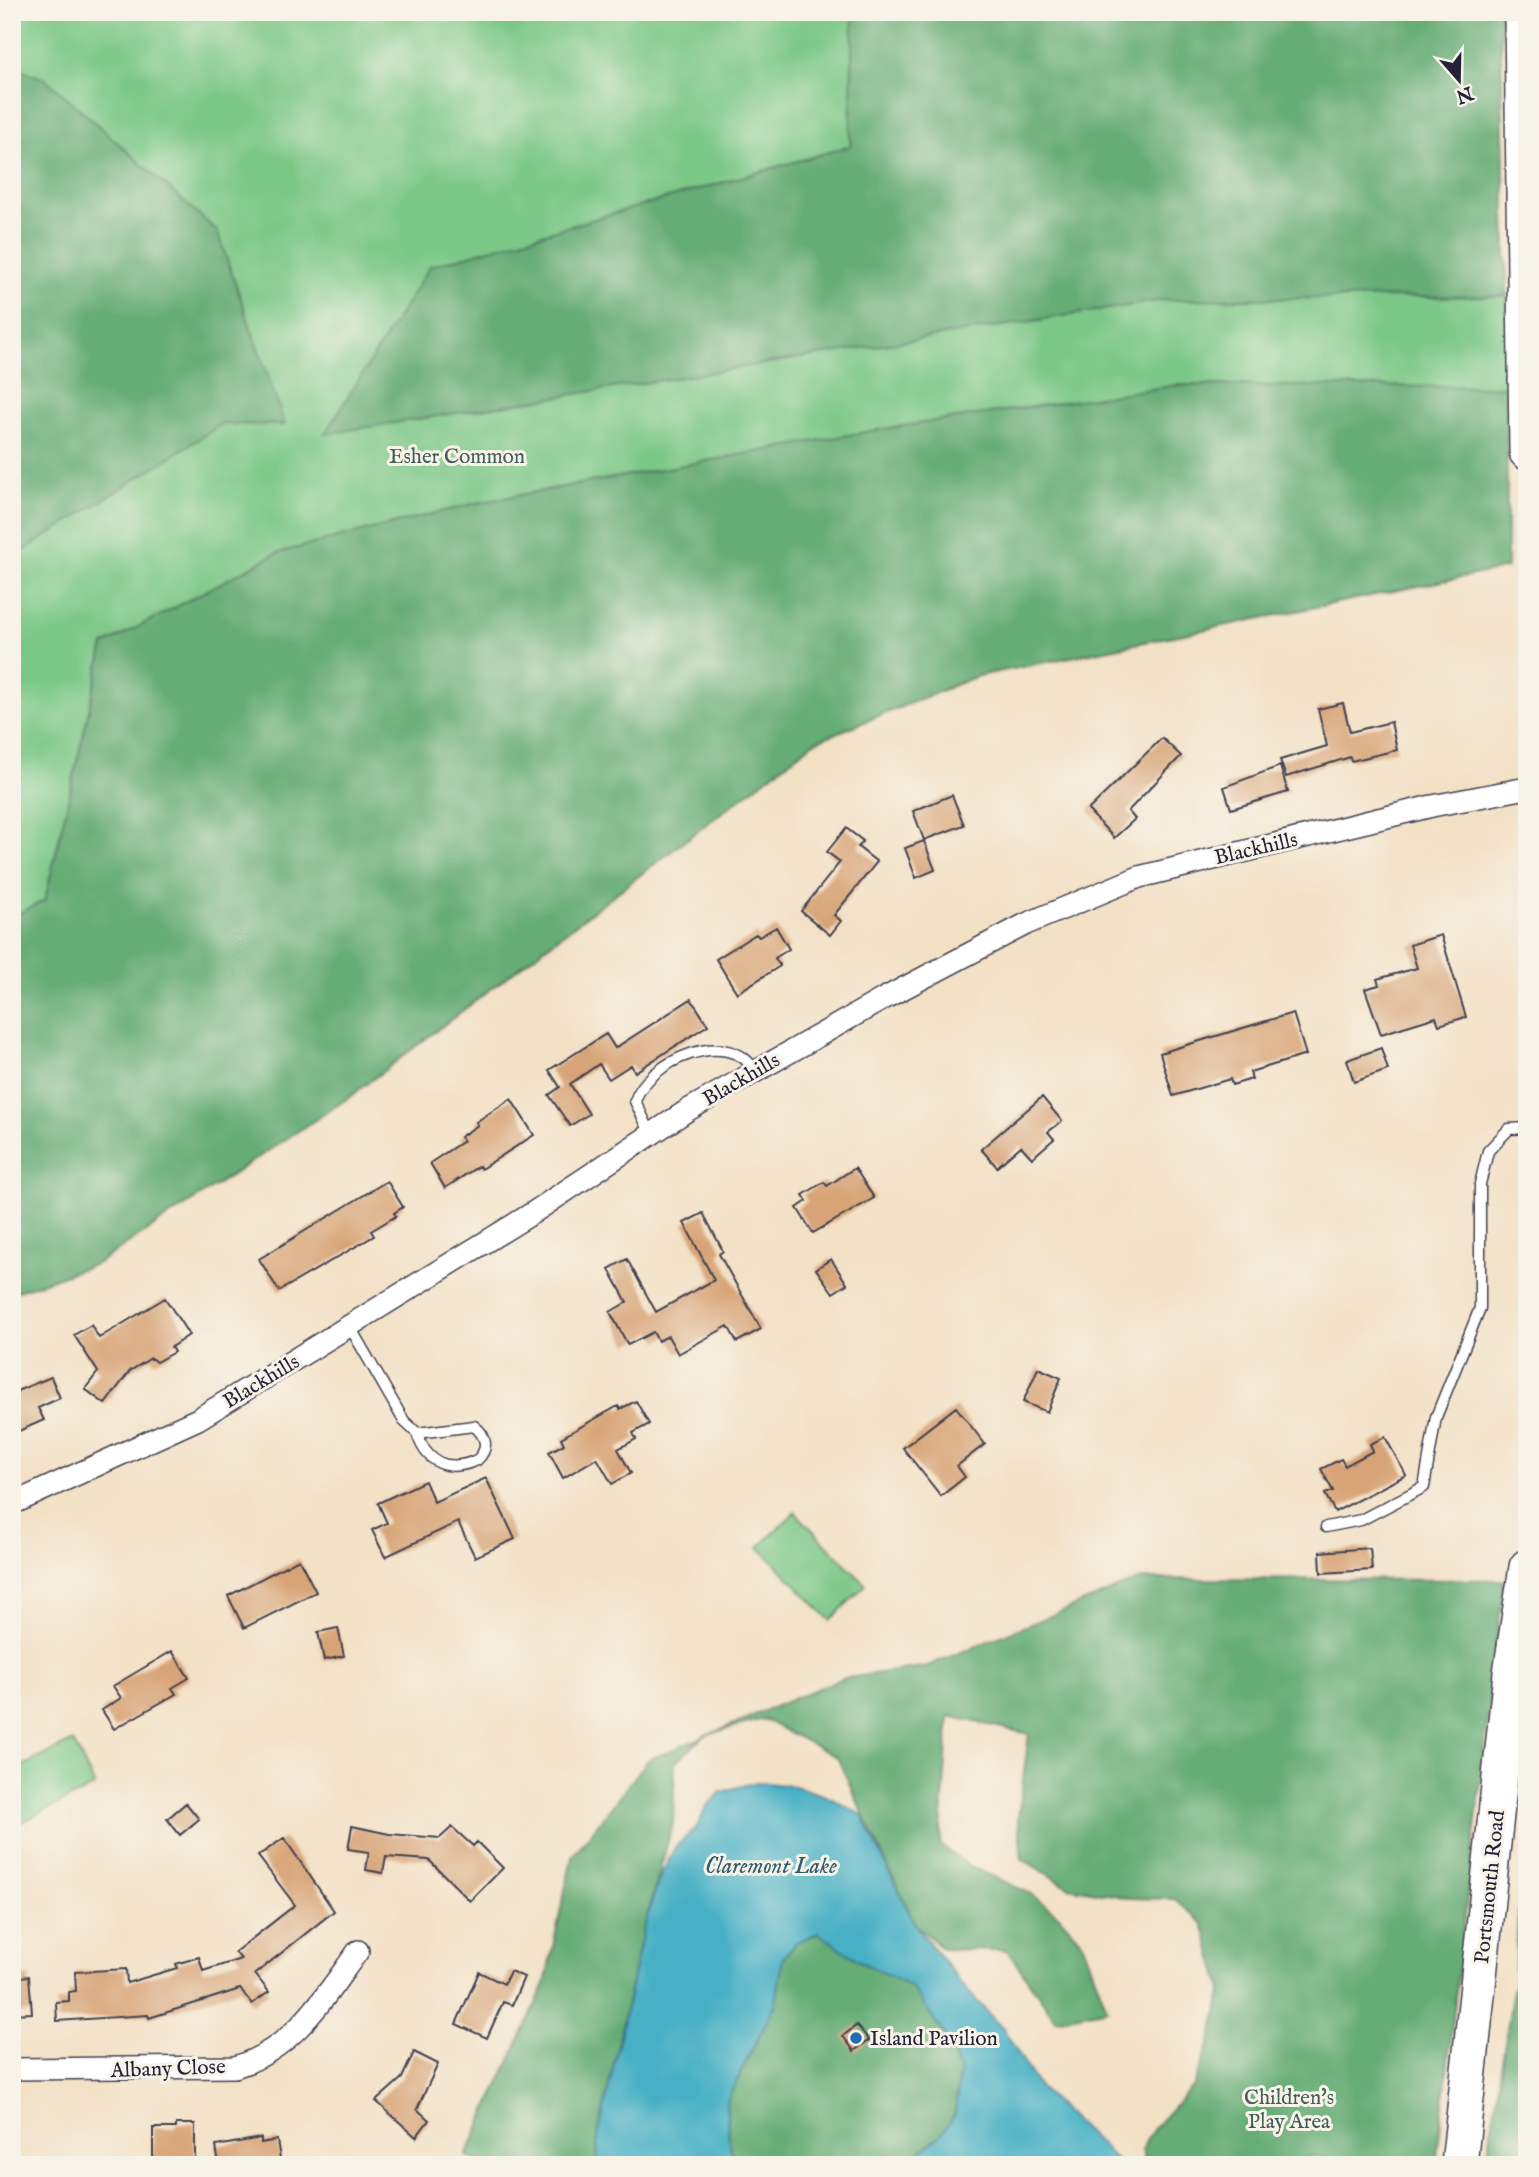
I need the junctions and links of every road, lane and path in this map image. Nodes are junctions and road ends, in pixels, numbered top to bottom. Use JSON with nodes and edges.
{"nodes":[{"id":1,"x":1522,"y":12,"type":"edge"},
{"id":2,"x":1527,"y":452,"type":"edge"},
{"id":3,"x":1527,"y":788,"type":"edge"},
{"id":4,"x":755,"y":1072,"type":"junction"},
{"id":5,"x":1527,"y":1128,"type":"edge"},
{"id":6,"x":651,"y":1134,"type":"junction"},
{"id":7,"x":350,"y":1327,"type":"junction"},
{"id":8,"x":417,"y":1433,"type":"junction"},
{"id":9,"x":12,"y":1504,"type":"edge"},
{"id":10,"x":1326,"y":1527,"type":"dead end"},
{"id":11,"x":1527,"y":1567,"type":"edge"},
{"id":12,"x":358,"y":1951,"type":"dead end"},
{"id":13,"x":12,"y":2069,"type":"edge"},
{"id":14,"x":1459,"y":2165,"type":"edge"}],
"edges":[{"from":1,"to":2,"type":"main road"},
{"from":3,"to":4,"type":"street","name":"Blackhills"},
{"from":4,"to":6,"type":"street","name":"Blackhills"},
{"from":4,"to":6,"type":"lane"},
{"from":5,"to":10,"type":"lane"},
{"from":6,"to":7,"type":"street","name":"Blackhills"},
{"from":7,"to":8,"type":"lane"},
{"from":7,"to":9,"type":"street","name":"Blackhills"},
{"from":8,"to":8,"type":"lane"},
{"from":11,"to":14,"type":"main road","name":"Portsmouth Road"},
{"from":12,"to":13,"type":"street","name":"Albany Close"}]}
